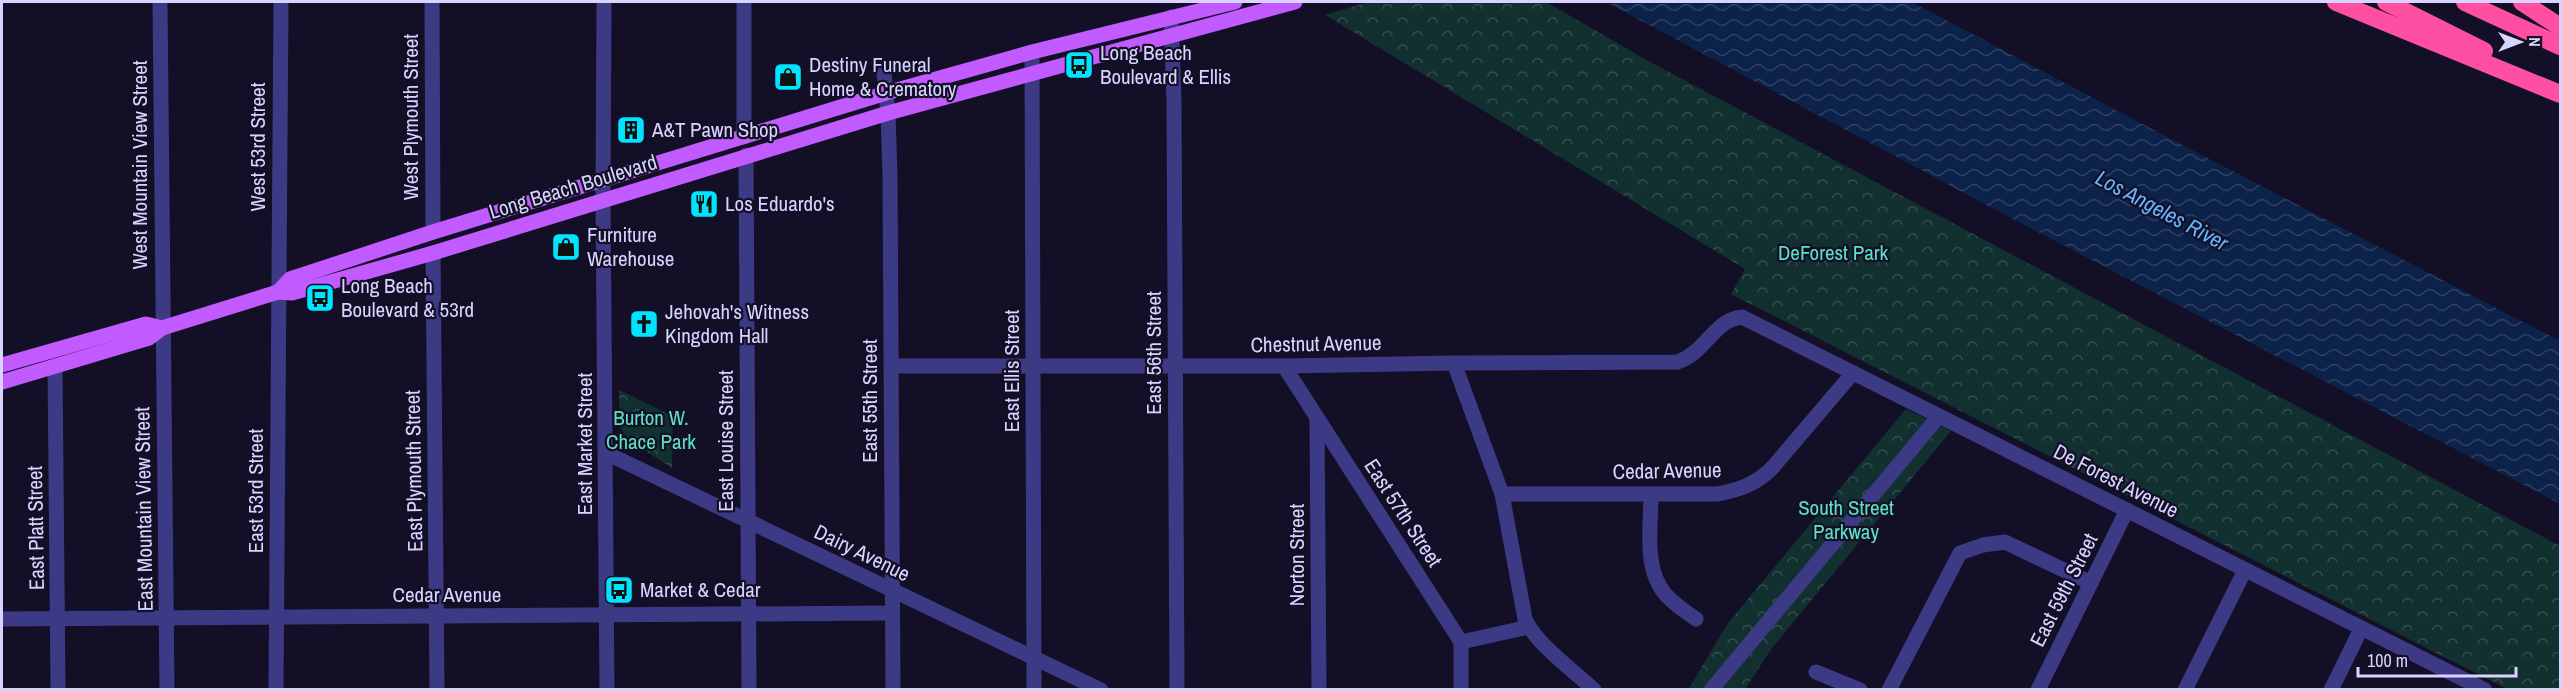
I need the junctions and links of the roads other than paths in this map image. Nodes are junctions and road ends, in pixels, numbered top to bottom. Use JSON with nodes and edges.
{"nodes":[{"id":1,"x":160,"y":2,"type":"edge"},
{"id":2,"x":280,"y":2,"type":"edge"},
{"id":3,"x":432,"y":2,"type":"edge"},
{"id":4,"x":603,"y":2,"type":"edge"},
{"id":5,"x":744,"y":2,"type":"edge"},
{"id":6,"x":1235,"y":2,"type":"edge"},
{"id":7,"x":1295,"y":2,"type":"edge"},
{"id":8,"x":2336,"y":2,"type":"edge"},
{"id":9,"x":2386,"y":2,"type":"edge"},
{"id":10,"x":2465,"y":2,"type":"edge"},
{"id":11,"x":2522,"y":2,"type":"edge"},
{"id":12,"x":1171,"y":17,"type":"junction"},
{"id":13,"x":2560,"y":27,"type":"edge"},
{"id":14,"x":1173,"y":33,"type":"junction"},
{"id":15,"x":2560,"y":46,"type":"edge"},
{"id":16,"x":1032,"y":52,"type":"junction"},
{"id":17,"x":884,"y":73,"type":"dead end"},
{"id":18,"x":1032,"y":74,"type":"junction"},
{"id":19,"x":2560,"y":89,"type":"edge"},
{"id":20,"x":886,"y":93,"type":"junction"},
{"id":21,"x":2560,"y":94,"type":"edge"},
{"id":22,"x":888,"y":113,"type":"junction"},
{"id":23,"x":744,"y":137,"type":"junction"},
{"id":24,"x":746,"y":155,"type":"junction"},
{"id":25,"x":603,"y":181,"type":"junction"},
{"id":26,"x":603,"y":199,"type":"junction"},
{"id":27,"x":433,"y":232,"type":"junction"},
{"id":28,"x":433,"y":253,"type":"junction"},
{"id":29,"x":278,"y":292,"type":"junction"},
{"id":30,"x":1727,"y":322,"type":"joint"},
{"id":31,"x":162,"y":328,"type":"junction"},
{"id":32,"x":1454,"y":363,"type":"junction"},
{"id":33,"x":2,"y":365,"type":"edge"},
{"id":34,"x":55,"y":366,"type":"junction"},
{"id":35,"x":891,"y":366,"type":"junction"},
{"id":36,"x":1032,"y":366,"type":"junction"},
{"id":37,"x":1175,"y":366,"type":"junction"},
{"id":38,"x":1284,"y":366,"type":"junction"},
{"id":39,"x":1853,"y":373,"type":"junction"},
{"id":40,"x":2,"y":382,"type":"edge"},
{"id":41,"x":1939,"y":416,"type":"junction"},
{"id":42,"x":1317,"y":419,"type":"junction"},
{"id":43,"x":606,"y":453,"type":"junction"},
{"id":44,"x":1502,"y":494,"type":"junction"},
{"id":45,"x":1651,"y":494,"type":"junction"},
{"id":46,"x":2127,"y":510,"type":"junction"},
{"id":47,"x":748,"y":521,"type":"junction"},
{"id":48,"x":2245,"y":570,"type":"junction"},
{"id":49,"x":2091,"y":584,"type":"junction"},
{"id":50,"x":892,"y":591,"type":"junction"},
{"id":51,"x":892,"y":613,"type":"junction"},
{"id":52,"x":749,"y":614,"type":"junction"},
{"id":53,"x":607,"y":615,"type":"junction"},
{"id":54,"x":437,"y":616,"type":"junction"},
{"id":55,"x":276,"y":617,"type":"junction"},
{"id":56,"x":58,"y":618,"type":"junction"},
{"id":57,"x":166,"y":618,"type":"junction"},
{"id":58,"x":2,"y":619,"type":"edge"},
{"id":59,"x":1696,"y":620,"type":"dead end"},
{"id":60,"x":1529,"y":627,"type":"junction"},
{"id":61,"x":2361,"y":629,"type":"junction"},
{"id":62,"x":1461,"y":642,"type":"junction"},
{"id":63,"x":1034,"y":657,"type":"junction"},
{"id":64,"x":1816,"y":672,"type":"dead end"},
{"id":65,"x":58,"y":690,"type":"edge"},
{"id":66,"x":167,"y":690,"type":"edge"},
{"id":67,"x":276,"y":690,"type":"edge"},
{"id":68,"x":437,"y":690,"type":"edge"},
{"id":69,"x":607,"y":690,"type":"edge"},
{"id":70,"x":749,"y":690,"type":"edge"},
{"id":71,"x":892,"y":690,"type":"edge"},
{"id":72,"x":1034,"y":690,"type":"edge"},
{"id":73,"x":1101,"y":690,"type":"edge"},
{"id":74,"x":1177,"y":690,"type":"edge"},
{"id":75,"x":1318,"y":690,"type":"edge"},
{"id":76,"x":1461,"y":690,"type":"edge"},
{"id":77,"x":1594,"y":690,"type":"edge"},
{"id":78,"x":1711,"y":690,"type":"edge"},
{"id":79,"x":1860,"y":690,"type":"edge"},
{"id":80,"x":1888,"y":690,"type":"edge"},
{"id":81,"x":2038,"y":690,"type":"edge"},
{"id":82,"x":2185,"y":690,"type":"edge"},
{"id":83,"x":2331,"y":690,"type":"edge"},
{"id":84,"x":2485,"y":690,"type":"edge"}],
"edges":[{"from":1,"to":31,"type":"street","name":"West Mountain View Street"},
{"from":2,"to":29,"type":"street","name":"West 53rd Street"},
{"from":3,"to":27,"type":"street","name":"West Plymouth Street"},
{"from":4,"to":25,"type":"street","name":"East Market Street"},
{"from":5,"to":23,"type":"street"},
{"from":6,"to":12,"type":"main road","name":"Long Beach Boulevard"},
{"from":7,"to":14,"type":"main road","name":"Long Beach Boulevard"},
{"from":8,"to":21,"type":"highway"},
{"from":9,"to":19,"type":"highway"},
{"from":10,"to":15,"type":"highway"},
{"from":11,"to":13,"type":"highway"},
{"from":12,"to":14,"type":"street","name":"East 56th Street"},
{"from":12,"to":16,"type":"main road","name":"Long Beach Boulevard"},
{"from":14,"to":18,"type":"main road","name":"Long Beach Boulevard"},
{"from":14,"to":37,"type":"street","name":"East 56th Street"},
{"from":16,"to":18,"type":"street","name":"East Ellis Street"},
{"from":16,"to":20,"type":"main road","name":"Long Beach Boulevard"},
{"from":17,"to":20,"type":"street","name":"East 55th Street"},
{"from":18,"to":22,"type":"main road","name":"Long Beach Boulevard"},
{"from":18,"to":36,"type":"street","name":"East Ellis Street"},
{"from":20,"to":22,"type":"street","name":"East 55th Street"},
{"from":20,"to":23,"type":"main road","name":"Long Beach Boulevard"},
{"from":22,"to":24,"type":"main road","name":"Long Beach Boulevard"},
{"from":22,"to":35,"type":"street","name":"East 55th Street"},
{"from":23,"to":25,"type":"main road","name":"Long Beach Boulevard"},
{"from":24,"to":26,"type":"main road","name":"Long Beach Boulevard"},
{"from":24,"to":47,"type":"street","name":"East Louise Street"},
{"from":25,"to":26,"type":"street","name":"East Market Street"},
{"from":25,"to":27,"type":"main road","name":"Long Beach Boulevard"},
{"from":26,"to":28,"type":"main road","name":"Long Beach Boulevard"},
{"from":26,"to":43,"type":"street","name":"East Market Street"},
{"from":27,"to":29,"type":"main road","name":"Long Beach Boulevard"},
{"from":28,"to":29,"type":"main road","name":"Long Beach Boulevard"},
{"from":28,"to":54,"type":"street","name":"East Plymouth Street"},
{"from":29,"to":31,"type":"main road","name":"Long Beach Boulevard"},
{"from":29,"to":55,"type":"street","name":"East 53rd Street"},
{"from":30,"to":32,"type":"street","name":"Chestnut Avenue"},
{"from":30,"to":39,"type":"street","name":"De Forest Avenue"},
{"from":31,"to":33,"type":"main road","name":"Long Beach Boulevard"},
{"from":31,"to":34,"type":"main road","name":"Long Beach Boulevard"},
{"from":31,"to":57,"type":"street","name":"East Mountain View Street"},
{"from":32,"to":38,"type":"street","name":"Chestnut Avenue"},
{"from":32,"to":44,"type":"street"},
{"from":34,"to":40,"type":"main road","name":"Long Beach Boulevard"},
{"from":34,"to":56,"type":"street","name":"East Platt Street"},
{"from":35,"to":36,"type":"street","name":"Chestnut Avenue"},
{"from":35,"to":50,"type":"street","name":"East 55th Street"},
{"from":36,"to":37,"type":"street","name":"Chestnut Avenue"},
{"from":36,"to":63,"type":"street","name":"East Ellis Street"},
{"from":37,"to":38,"type":"street","name":"Chestnut Avenue"},
{"from":37,"to":74,"type":"street","name":"East 56th Street"},
{"from":38,"to":42,"type":"street","name":"East 57th Street"},
{"from":39,"to":41,"type":"street","name":"De Forest Avenue"},
{"from":39,"to":45,"type":"street","name":"Cedar Avenue"},
{"from":41,"to":46,"type":"street","name":"De Forest Avenue"},
{"from":41,"to":78,"type":"street"},
{"from":42,"to":62,"type":"street","name":"East 57th Street"},
{"from":42,"to":75,"type":"street","name":"Norton Street"},
{"from":43,"to":47,"type":"street","name":"Dairy Avenue"},
{"from":43,"to":53,"type":"street","name":"East Market Street"},
{"from":44,"to":45,"type":"street","name":"Cedar Avenue"},
{"from":44,"to":60,"type":"street"},
{"from":45,"to":59,"type":"street"},
{"from":46,"to":48,"type":"street","name":"De Forest Avenue"},
{"from":46,"to":49,"type":"street","name":"East 59th Street"},
{"from":47,"to":50,"type":"street","name":"Dairy Avenue"},
{"from":47,"to":52,"type":"street","name":"East Louise Street"},
{"from":48,"to":61,"type":"street","name":"De Forest Avenue"},
{"from":48,"to":82,"type":"street"},
{"from":49,"to":80,"type":"street"},
{"from":49,"to":81,"type":"street","name":"East 59th Street"},
{"from":50,"to":51,"type":"street","name":"East 55th Street"},
{"from":50,"to":63,"type":"street","name":"Dairy Avenue"},
{"from":51,"to":52,"type":"street","name":"Cedar Avenue"},
{"from":51,"to":71,"type":"street","name":"East 55th Street"},
{"from":52,"to":53,"type":"street","name":"Cedar Avenue"},
{"from":52,"to":70,"type":"street","name":"East Louise Street"},
{"from":53,"to":54,"type":"street","name":"Cedar Avenue"},
{"from":53,"to":69,"type":"street","name":"East Market Street"},
{"from":54,"to":55,"type":"street","name":"Cedar Avenue"},
{"from":54,"to":68,"type":"street","name":"East Plymouth Street"},
{"from":55,"to":57,"type":"street","name":"Cedar Avenue"},
{"from":55,"to":67,"type":"street","name":"East 53rd Street"},
{"from":56,"to":57,"type":"street","name":"Cedar Avenue"},
{"from":56,"to":58,"type":"street","name":"Cedar Avenue"},
{"from":56,"to":65,"type":"street","name":"East Platt Street"},
{"from":57,"to":66,"type":"street","name":"East Mountain View Street"},
{"from":60,"to":62,"type":"street"},
{"from":60,"to":77,"type":"street"},
{"from":61,"to":83,"type":"street"},
{"from":61,"to":84,"type":"street","name":"De Forest Avenue"},
{"from":62,"to":76,"type":"street"},
{"from":63,"to":72,"type":"street","name":"East Ellis Street"},
{"from":63,"to":73,"type":"street","name":"Dairy Avenue"},
{"from":64,"to":79,"type":"street"}]}
